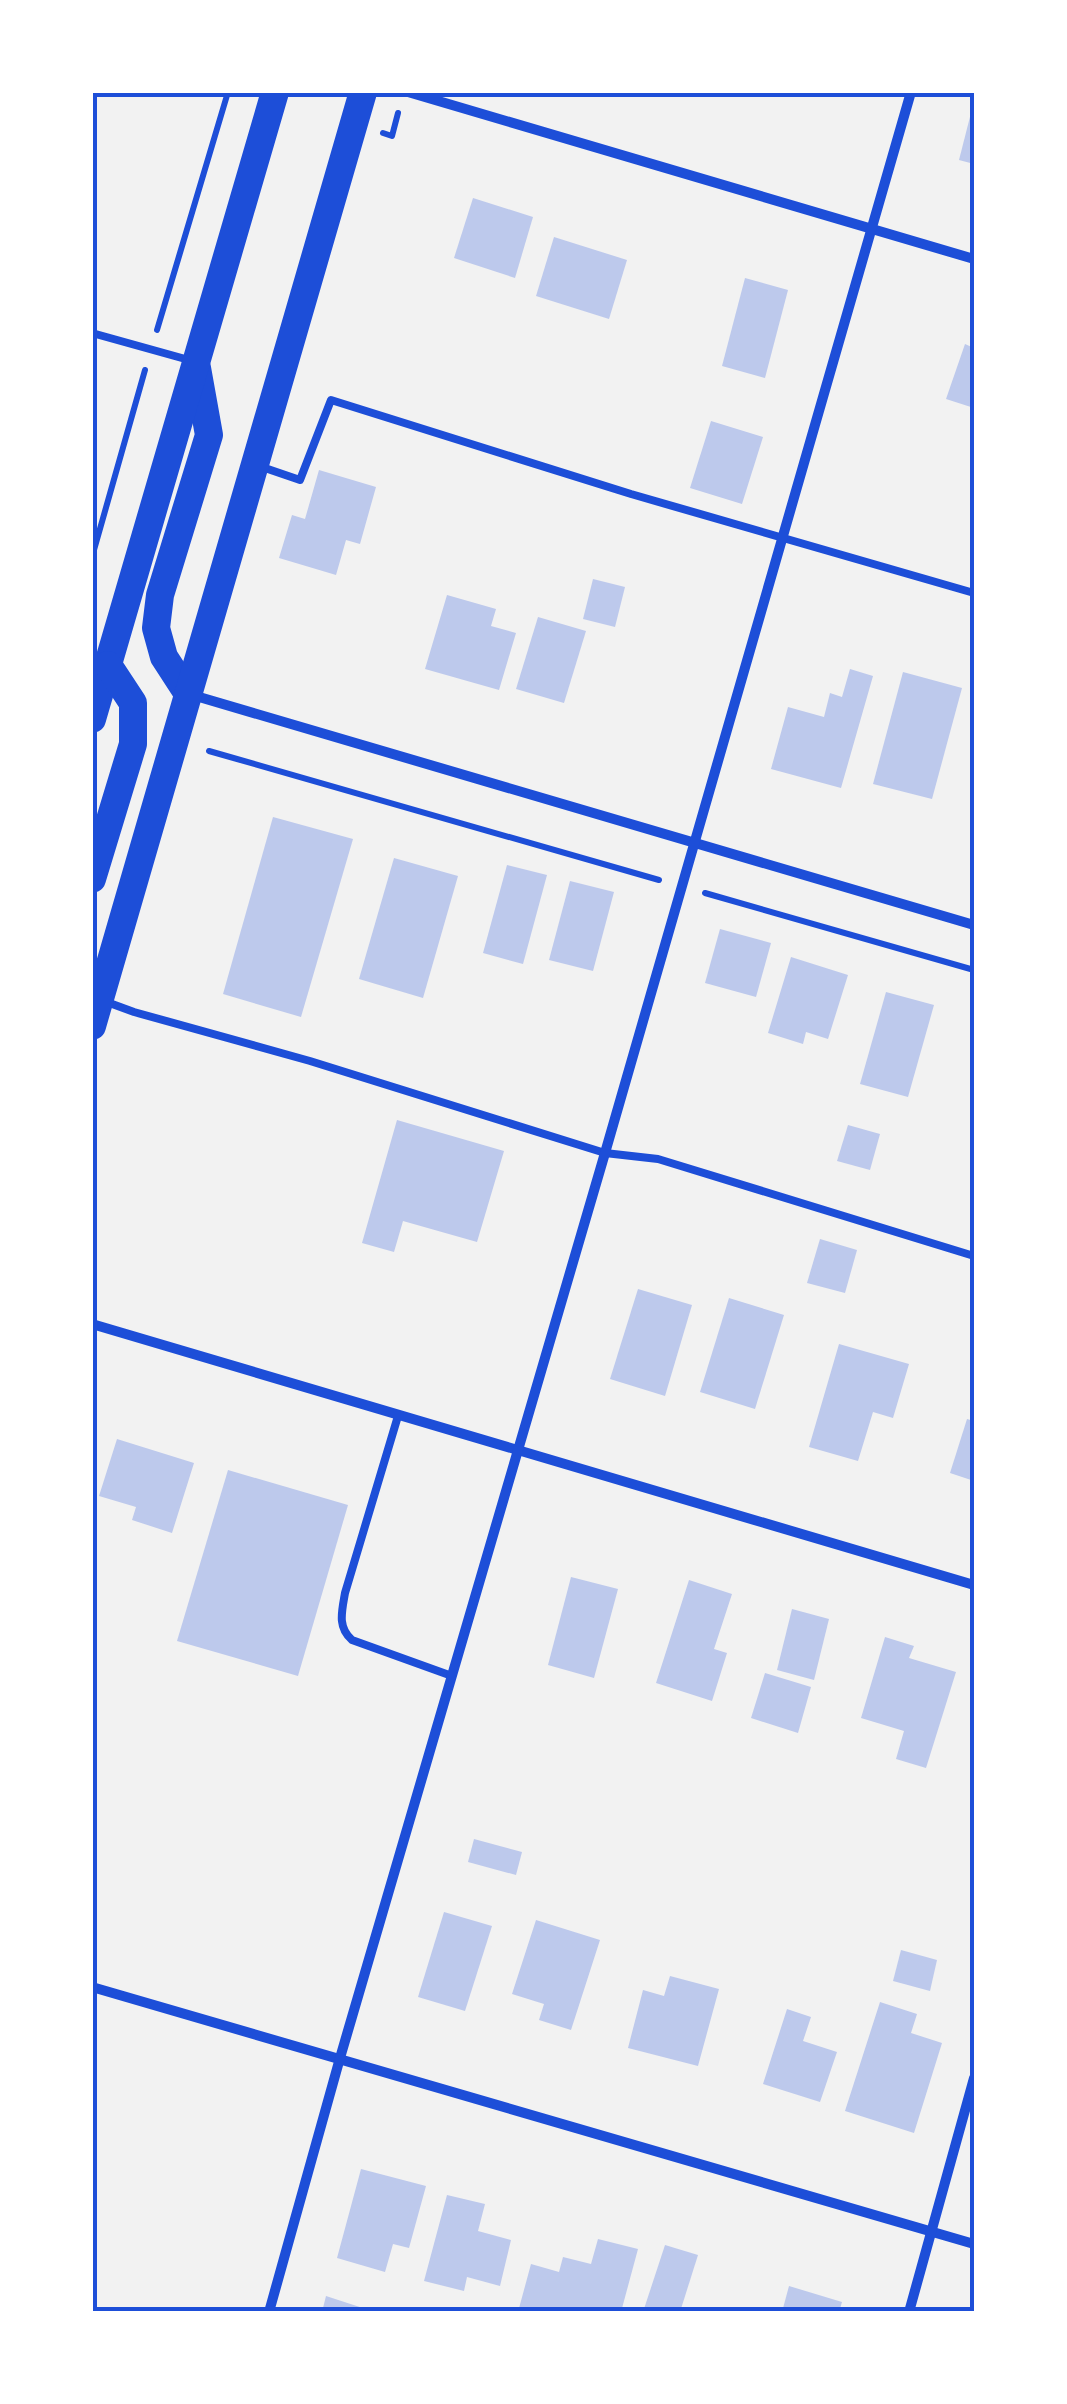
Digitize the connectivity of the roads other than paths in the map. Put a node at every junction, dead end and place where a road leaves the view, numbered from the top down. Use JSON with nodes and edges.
{"nodes":[{"id":1,"x":275,"y":92,"type":"edge"},
{"id":2,"x":363,"y":92,"type":"edge"},
{"id":3,"x":408,"y":92,"type":"edge"},
{"id":4,"x":911,"y":92,"type":"edge"},
{"id":5,"x":871,"y":230,"type":"junction"},
{"id":6,"x":974,"y":259,"type":"edge"},
{"id":7,"x":92,"y":333,"type":"edge"},
{"id":8,"x":195,"y":362,"type":"junction"},
{"id":9,"x":254,"y":465,"type":"junction"},
{"id":10,"x":784,"y":536,"type":"junction"},
{"id":11,"x":974,"y":592,"type":"edge"},
{"id":12,"x":100,"y":663,"type":"edge"},
{"id":13,"x":188,"y":694,"type":"junction"},
{"id":14,"x":92,"y":720,"type":"edge"},
{"id":15,"x":694,"y":844,"type":"junction"},
{"id":16,"x":92,"y":879,"type":"edge"},
{"id":17,"x":974,"y":925,"type":"edge"},
{"id":18,"x":95,"y":1003,"type":"edge"},
{"id":19,"x":605,"y":1152,"type":"junction"},
{"id":20,"x":974,"y":1256,"type":"edge"},
{"id":21,"x":92,"y":1324,"type":"edge"},
{"id":22,"x":398,"y":1416,"type":"junction"},
{"id":23,"x":518,"y":1452,"type":"junction"},
{"id":24,"x":974,"y":1586,"type":"edge"},
{"id":25,"x":452,"y":1676,"type":"junction"},
{"id":26,"x":92,"y":1986,"type":"edge"},
{"id":27,"x":340,"y":2058,"type":"junction"},
{"id":28,"x":974,"y":2078,"type":"edge"},
{"id":29,"x":932,"y":2231,"type":"junction"},
{"id":30,"x":974,"y":2244,"type":"edge"},
{"id":31,"x":269,"y":2312,"type":"edge"},
{"id":32,"x":909,"y":2312,"type":"edge"}],
"edges":[{"from":1,"to":8,"type":"highway"},
{"from":2,"to":9,"type":"highway"},
{"from":3,"to":5,"type":"street"},
{"from":4,"to":5,"type":"street"},
{"from":5,"to":6,"type":"street"},
{"from":5,"to":10,"type":"street"},
{"from":7,"to":8,"type":"lane"},
{"from":8,"to":12,"type":"highway"},
{"from":8,"to":13,"type":"highway"},
{"from":9,"to":10,"type":"lane"},
{"from":9,"to":13,"type":"highway"},
{"from":10,"to":11,"type":"lane"},
{"from":10,"to":15,"type":"street"},
{"from":12,"to":14,"type":"highway"},
{"from":12,"to":16,"type":"highway"},
{"from":13,"to":15,"type":"street"},
{"from":13,"to":18,"type":"highway"},
{"from":15,"to":17,"type":"street"},
{"from":15,"to":19,"type":"street"},
{"from":18,"to":19,"type":"lane"},
{"from":19,"to":20,"type":"lane"},
{"from":19,"to":23,"type":"street"},
{"from":21,"to":22,"type":"street"},
{"from":22,"to":23,"type":"street"},
{"from":22,"to":25,"type":"lane"},
{"from":23,"to":24,"type":"street"},
{"from":23,"to":25,"type":"street"},
{"from":25,"to":27,"type":"street"},
{"from":26,"to":27,"type":"street"},
{"from":27,"to":29,"type":"street"},
{"from":27,"to":31,"type":"street"},
{"from":28,"to":29,"type":"street"},
{"from":29,"to":30,"type":"street"},
{"from":29,"to":32,"type":"street"}]}
